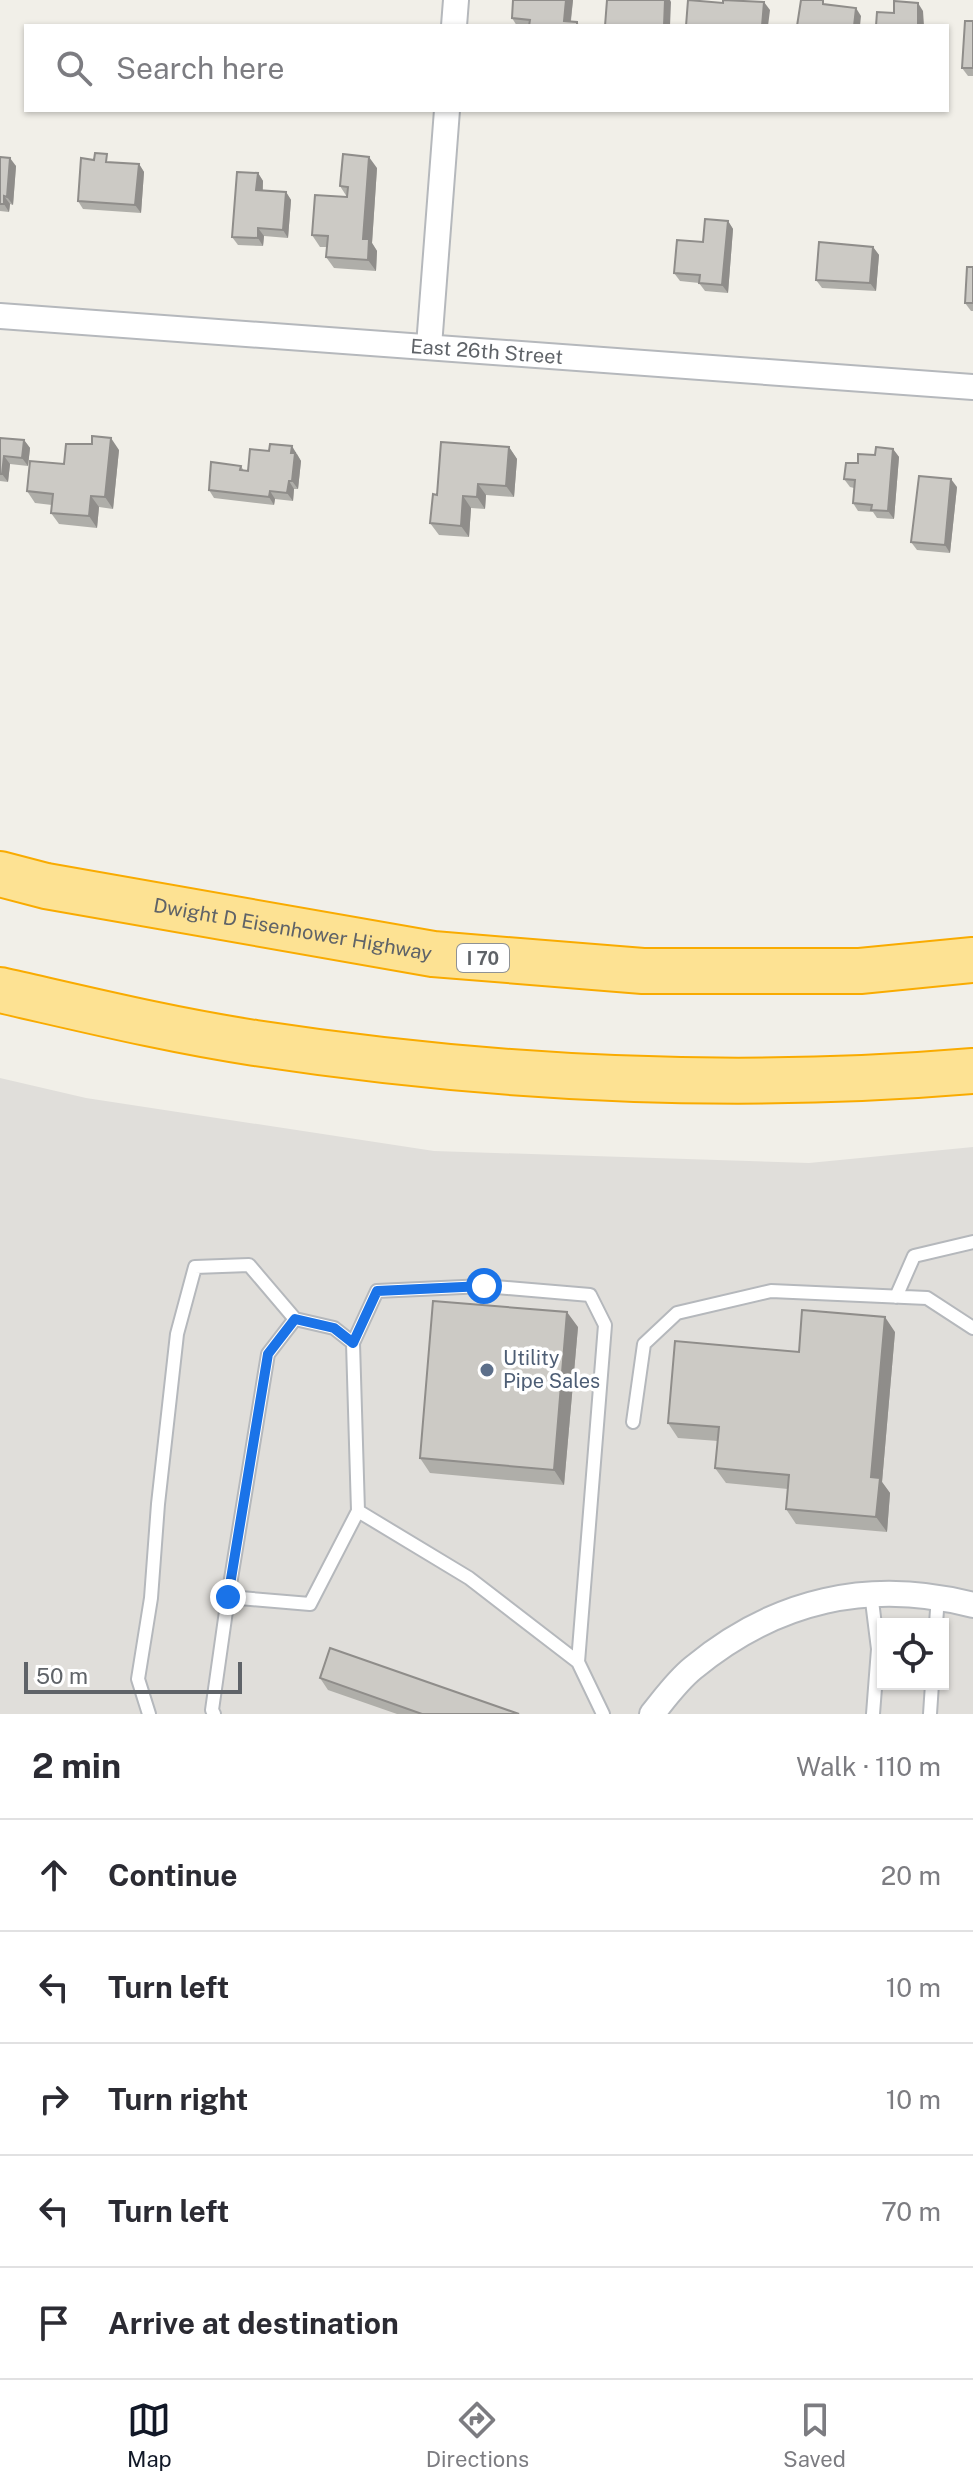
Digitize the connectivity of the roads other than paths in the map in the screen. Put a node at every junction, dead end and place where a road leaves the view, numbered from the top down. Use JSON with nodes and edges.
{"nodes":[{"id":1,"x":456,"y":0,"type":"edge"},
{"id":2,"x":454,"y":24,"type":"edge"},
{"id":3,"x":447,"y":112,"type":"edge"},
{"id":4,"x":0,"y":316,"type":"edge"},
{"id":5,"x":429,"y":346,"type":"junction"},
{"id":6,"x":973,"y":387,"type":"edge"},
{"id":7,"x":0,"y":874,"type":"edge"},
{"id":8,"x":973,"y":960,"type":"edge"},
{"id":9,"x":0,"y":990,"type":"edge"},
{"id":10,"x":973,"y":1071,"type":"edge"},
{"id":11,"x":973,"y":1242,"type":"edge"},
{"id":12,"x":896,"y":1297,"type":"junction"},
{"id":13,"x":295,"y":1319,"type":"junction"},
{"id":14,"x":973,"y":1328,"type":"edge"},
{"id":15,"x":353,"y":1343,"type":"junction"},
{"id":16,"x":633,"y":1422,"type":"dead end"},
{"id":17,"x":358,"y":1511,"type":"junction"},
{"id":18,"x":871,"y":1593,"type":"junction"},
{"id":19,"x":938,"y":1596,"type":"junction"},
{"id":20,"x":228,"y":1597,"type":"junction"},
{"id":21,"x":973,"y":1605,"type":"edge"},
{"id":22,"x":936,"y":1618,"type":"edge"},
{"id":23,"x":578,"y":1662,"type":"junction"},
{"id":24,"x":932,"y":1690,"type":"edge"},
{"id":25,"x":212,"y":1713,"type":"edge"},
{"id":26,"x":149,"y":1714,"type":"edge"},
{"id":27,"x":603,"y":1714,"type":"edge"},
{"id":28,"x":652,"y":1714,"type":"edge"},
{"id":29,"x":873,"y":1714,"type":"edge"},
{"id":30,"x":930,"y":1714,"type":"edge"}],
"edges":[{"from":1,"to":2,"type":"street"},
{"from":3,"to":5,"type":"street"},
{"from":4,"to":5,"type":"street","name":"East 26th Street"},
{"from":5,"to":6,"type":"street","name":"East 26th Street"},
{"from":7,"to":8,"type":"highway","name":"Dwight D Eisenhower Highway","number":"I 70"},
{"from":9,"to":10,"type":"highway"},
{"from":11,"to":12,"type":"lane"},
{"from":12,"to":14,"type":"lane"},
{"from":12,"to":16,"type":"lane"},
{"from":13,"to":15,"type":"lane"},
{"from":13,"to":20,"type":"lane"},
{"from":13,"to":26,"type":"lane"},
{"from":15,"to":17,"type":"lane"},
{"from":15,"to":23,"type":"lane"},
{"from":17,"to":20,"type":"lane"},
{"from":17,"to":23,"type":"lane"},
{"from":18,"to":19,"type":"street"},
{"from":18,"to":28,"type":"street"},
{"from":18,"to":29,"type":"lane"},
{"from":19,"to":21,"type":"street"},
{"from":19,"to":22,"type":"lane"},
{"from":20,"to":25,"type":"lane"},
{"from":23,"to":27,"type":"lane"},
{"from":24,"to":30,"type":"lane"}]}
